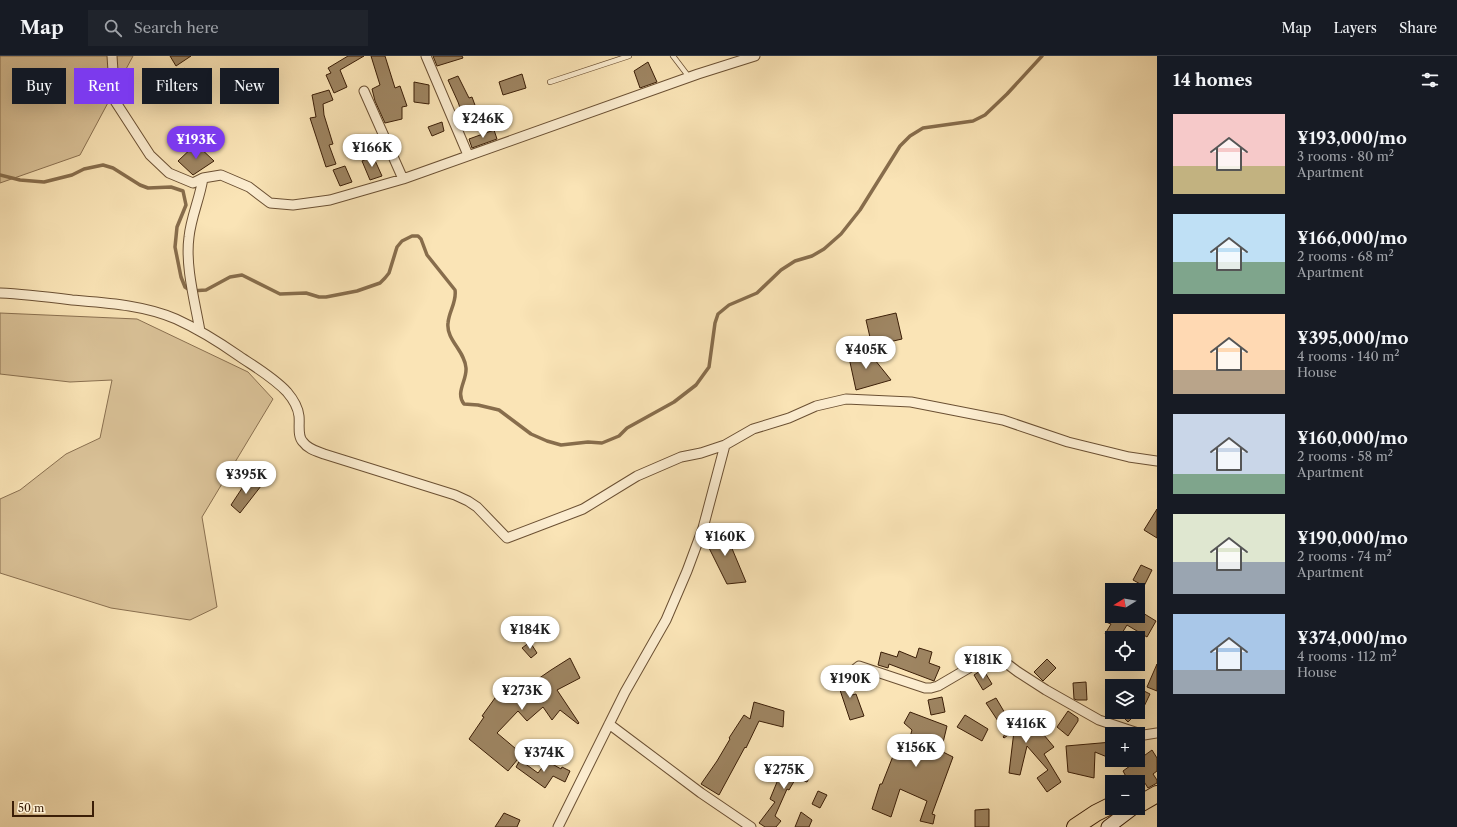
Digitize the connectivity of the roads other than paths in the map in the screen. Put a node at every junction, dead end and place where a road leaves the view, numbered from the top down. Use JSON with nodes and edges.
{"nodes":[{"id":1,"x":112,"y":56,"type":"edge"},
{"id":2,"x":426,"y":56,"type":"edge"},
{"id":3,"x":629,"y":56,"type":"edge"},
{"id":4,"x":673,"y":56,"type":"edge"},
{"id":5,"x":755,"y":56,"type":"edge"},
{"id":6,"x":689,"y":77,"type":"junction"},
{"id":7,"x":550,"y":82,"type":"dead end"},
{"id":8,"x":364,"y":91,"type":"dead end"},
{"id":9,"x":468,"y":155,"type":"junction"},
{"id":10,"x":203,"y":178,"type":"junction"},
{"id":11,"x":404,"y":179,"type":"junction"},
{"id":12,"x":0,"y":293,"type":"edge"},
{"id":13,"x":200,"y":331,"type":"junction"},
{"id":14,"x":725,"y":446,"type":"junction"},
{"id":15,"x":1157,"y":461,"type":"edge"},
{"id":16,"x":854,"y":670,"type":"dead end"},
{"id":17,"x":609,"y":724,"type":"junction"},
{"id":18,"x":1157,"y":733,"type":"edge"},
{"id":19,"x":1157,"y":794,"type":"edge"},
{"id":20,"x":1145,"y":801,"type":"edge"},
{"id":21,"x":1105,"y":808,"type":"edge"},
{"id":22,"x":1124,"y":815,"type":"edge"},
{"id":23,"x":558,"y":827,"type":"edge"},
{"id":24,"x":751,"y":827,"type":"edge"},
{"id":25,"x":1075,"y":827,"type":"edge"},
{"id":26,"x":1108,"y":827,"type":"edge"}],
"edges":[{"from":1,"to":10,"type":"street"},
{"from":2,"to":9,"type":"street"},
{"from":3,"to":7,"type":"lane"},
{"from":4,"to":6,"type":"lane"},
{"from":5,"to":6,"type":"street"},
{"from":6,"to":9,"type":"street"},
{"from":8,"to":11,"type":"street"},
{"from":9,"to":11,"type":"street"},
{"from":10,"to":11,"type":"street"},
{"from":10,"to":13,"type":"street"},
{"from":12,"to":13,"type":"street"},
{"from":13,"to":14,"type":"street"},
{"from":14,"to":15,"type":"street"},
{"from":14,"to":17,"type":"street"},
{"from":16,"to":18,"type":"street"},
{"from":17,"to":23,"type":"street"},
{"from":17,"to":24,"type":"street"},
{"from":19,"to":20,"type":"highway"},
{"from":21,"to":25,"type":"highway"},
{"from":22,"to":26,"type":"main road"}]}
